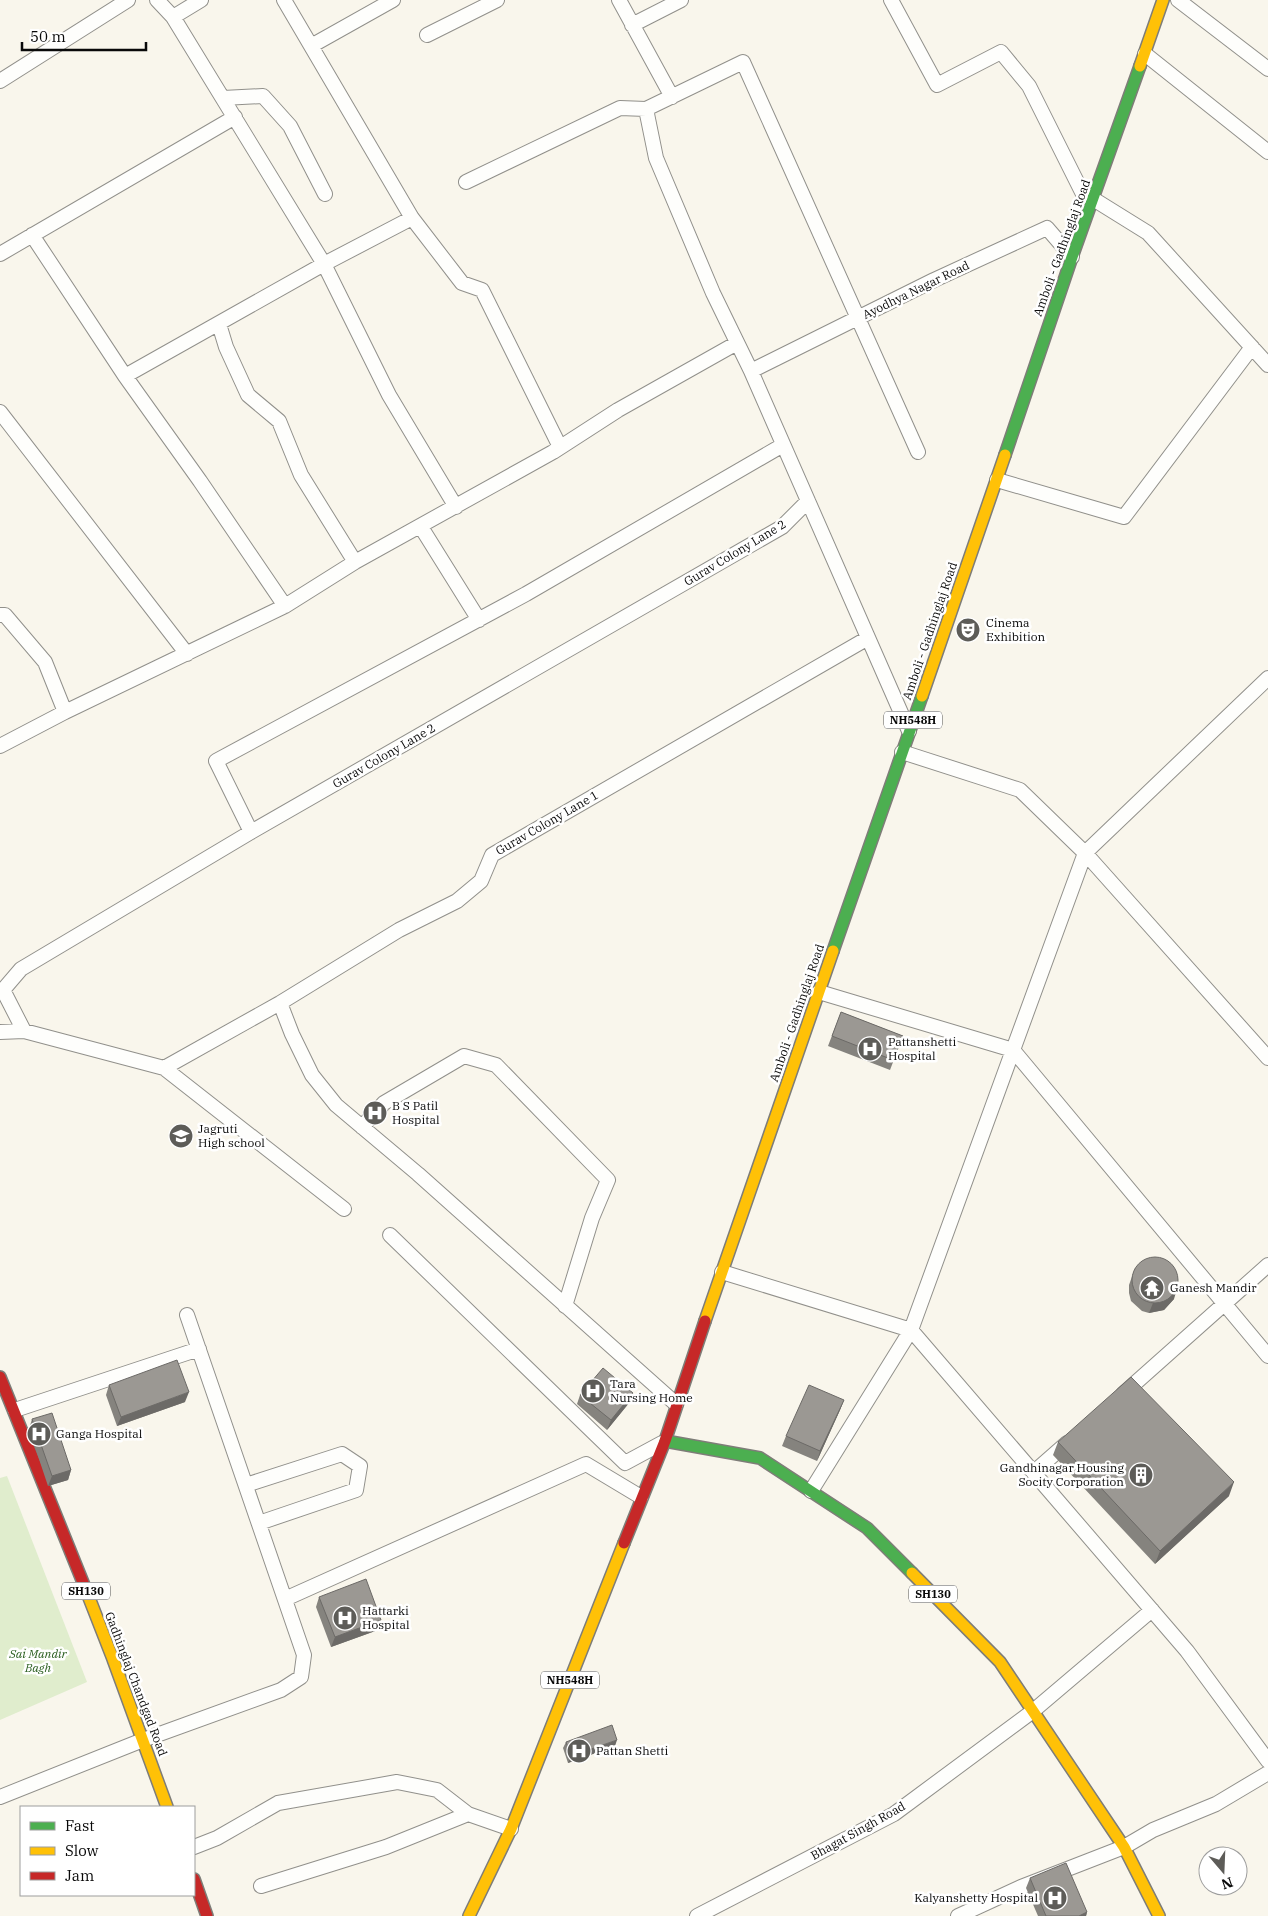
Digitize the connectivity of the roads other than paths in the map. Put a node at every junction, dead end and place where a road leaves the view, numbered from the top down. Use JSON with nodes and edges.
{"nodes":[{"id":1,"x":128,"y":0,"type":"edge"},
{"id":2,"x":157,"y":0,"type":"edge"},
{"id":3,"x":201,"y":0,"type":"edge"},
{"id":4,"x":284,"y":0,"type":"edge"},
{"id":5,"x":393,"y":0,"type":"edge"},
{"id":6,"x":497,"y":0,"type":"edge"},
{"id":7,"x":620,"y":0,"type":"edge"},
{"id":8,"x":681,"y":0,"type":"edge"},
{"id":9,"x":891,"y":0,"type":"edge"},
{"id":10,"x":1164,"y":0,"type":"edge"},
{"id":11,"x":1178,"y":0,"type":"edge"},
{"id":12,"x":173,"y":17,"type":"junction"},
{"id":13,"x":632,"y":25,"type":"junction"},
{"id":14,"x":427,"y":34,"type":"dead end"},
{"id":15,"x":311,"y":46,"type":"junction"},
{"id":16,"x":1145,"y":54,"type":"junction"},
{"id":17,"x":1268,"y":68,"type":"edge"},
{"id":18,"x":0,"y":81,"type":"edge"},
{"id":19,"x":672,"y":97,"type":"junction"},
{"id":20,"x":223,"y":98,"type":"junction"},
{"id":21,"x":646,"y":109,"type":"junction"},
{"id":22,"x":236,"y":117,"type":"junction"},
{"id":23,"x":1268,"y":152,"type":"edge"},
{"id":24,"x":466,"y":182,"type":"dead end"},
{"id":25,"x":325,"y":194,"type":"dead end"},
{"id":26,"x":1094,"y":200,"type":"junction"},
{"id":27,"x":412,"y":218,"type":"junction"},
{"id":28,"x":32,"y":235,"type":"junction"},
{"id":29,"x":0,"y":254,"type":"edge"},
{"id":30,"x":1072,"y":258,"type":"junction"},
{"id":31,"x":324,"y":264,"type":"junction"},
{"id":32,"x":859,"y":318,"type":"junction"},
{"id":33,"x":219,"y":324,"type":"junction"},
{"id":34,"x":737,"y":343,"type":"junction"},
{"id":35,"x":1252,"y":347,"type":"junction"},
{"id":36,"x":1268,"y":365,"type":"edge"},
{"id":37,"x":751,"y":372,"type":"junction"},
{"id":38,"x":125,"y":376,"type":"junction"},
{"id":39,"x":0,"y":412,"type":"edge"},
{"id":40,"x":783,"y":445,"type":"junction"},
{"id":41,"x":560,"y":447,"type":"junction"},
{"id":42,"x":918,"y":452,"type":"dead end"},
{"id":43,"x":997,"y":480,"type":"junction"},
{"id":44,"x":808,"y":501,"type":"junction"},
{"id":45,"x":456,"y":507,"type":"junction"},
{"id":46,"x":421,"y":526,"type":"junction"},
{"id":47,"x":355,"y":562,"type":"junction"},
{"id":48,"x":285,"y":606,"type":"junction"},
{"id":49,"x":0,"y":615,"type":"edge"},
{"id":50,"x":479,"y":620,"type":"junction"},
{"id":51,"x":868,"y":638,"type":"junction"},
{"id":52,"x":187,"y":654,"type":"junction"},
{"id":53,"x":1268,"y":678,"type":"edge"},
{"id":54,"x":65,"y":712,"type":"junction"},
{"id":55,"x":909,"y":732,"type":"junction"},
{"id":56,"x":0,"y":746,"type":"edge"},
{"id":57,"x":902,"y":752,"type":"junction"},
{"id":58,"x":251,"y":832,"type":"junction"},
{"id":59,"x":1085,"y":854,"type":"junction"},
{"id":60,"x":1,"y":988,"type":"edge"},
{"id":61,"x":819,"y":992,"type":"junction"},
{"id":62,"x":280,"y":1003,"type":"junction"},
{"id":63,"x":24,"y":1031,"type":"junction"},
{"id":64,"x":0,"y":1032,"type":"edge"},
{"id":65,"x":1014,"y":1050,"type":"junction"},
{"id":66,"x":1268,"y":1058,"type":"edge"},
{"id":67,"x":164,"y":1068,"type":"junction"},
{"id":68,"x":362,"y":1127,"type":"junction"},
{"id":69,"x":344,"y":1209,"type":"dead end"},
{"id":70,"x":390,"y":1235,"type":"dead end"},
{"id":71,"x":1268,"y":1265,"type":"edge"},
{"id":72,"x":722,"y":1272,"type":"junction"},
{"id":73,"x":1224,"y":1304,"type":"junction"},
{"id":74,"x":565,"y":1306,"type":"junction"},
{"id":75,"x":187,"y":1315,"type":"dead end"},
{"id":76,"x":911,"y":1330,"type":"junction"},
{"id":77,"x":199,"y":1349,"type":"junction"},
{"id":78,"x":1268,"y":1356,"type":"edge"},
{"id":79,"x":0,"y":1377,"type":"edge"},
{"id":80,"x":1112,"y":1403,"type":"edge"},
{"id":81,"x":676,"y":1404,"type":"junction"},
{"id":82,"x":15,"y":1410,"type":"junction"},
{"id":83,"x":1075,"y":1436,"type":"edge"},
{"id":84,"x":664,"y":1441,"type":"junction"},
{"id":85,"x":1034,"y":1472,"type":"junction"},
{"id":86,"x":246,"y":1485,"type":"junction"},
{"id":87,"x":811,"y":1491,"type":"junction"},
{"id":88,"x":641,"y":1497,"type":"junction"},
{"id":89,"x":259,"y":1523,"type":"junction"},
{"id":90,"x":285,"y":1599,"type":"junction"},
{"id":91,"x":1152,"y":1610,"type":"junction"},
{"id":92,"x":1033,"y":1712,"type":"junction"},
{"id":93,"x":143,"y":1740,"type":"junction"},
{"id":94,"x":1268,"y":1761,"type":"edge"},
{"id":95,"x":1268,"y":1773,"type":"edge"},
{"id":96,"x":0,"y":1797,"type":"edge"},
{"id":97,"x":167,"y":1806,"type":"edge"},
{"id":98,"x":468,"y":1814,"type":"junction"},
{"id":99,"x":511,"y":1829,"type":"junction"},
{"id":100,"x":195,"y":1847,"type":"edge"},
{"id":101,"x":1124,"y":1847,"type":"junction"},
{"id":102,"x":195,"y":1882,"type":"edge"},
{"id":103,"x":261,"y":1886,"type":"dead end"},
{"id":104,"x":991,"y":1901,"type":"junction"},
{"id":105,"x":207,"y":1916,"type":"edge"},
{"id":106,"x":469,"y":1916,"type":"edge"},
{"id":107,"x":697,"y":1916,"type":"edge"},
{"id":108,"x":958,"y":1916,"type":"edge"},
{"id":109,"x":985,"y":1916,"type":"edge"},
{"id":110,"x":1159,"y":1916,"type":"edge"}],
"edges":[{"from":1,"to":18,"type":"street"},
{"from":2,"to":12,"type":"street"},
{"from":3,"to":12,"type":"street"},
{"from":4,"to":15,"type":"street"},
{"from":5,"to":15,"type":"street"},
{"from":6,"to":14,"type":"street"},
{"from":7,"to":13,"type":"street"},
{"from":8,"to":13,"type":"street"},
{"from":9,"to":26,"type":"street"},
{"from":10,"to":16,"type":"main road","name":"Amboli - Gadhinglaj Road","number":"NH548H"},
{"from":11,"to":17,"type":"street"},
{"from":12,"to":20,"type":"street"},
{"from":13,"to":19,"type":"street"},
{"from":15,"to":27,"type":"street"},
{"from":16,"to":23,"type":"street"},
{"from":16,"to":26,"type":"main road","name":"Amboli - Gadhinglaj Road","number":"NH548H"},
{"from":19,"to":21,"type":"street"},
{"from":19,"to":32,"type":"street"},
{"from":20,"to":22,"type":"street"},
{"from":20,"to":25,"type":"street"},
{"from":21,"to":24,"type":"street"},
{"from":21,"to":34,"type":"street"},
{"from":22,"to":28,"type":"street"},
{"from":22,"to":31,"type":"street"},
{"from":26,"to":30,"type":"main road","name":"Amboli - Gadhinglaj Road","number":"NH548H"},
{"from":26,"to":35,"type":"street"},
{"from":27,"to":31,"type":"street"},
{"from":27,"to":41,"type":"street"},
{"from":28,"to":29,"type":"street"},
{"from":28,"to":38,"type":"street"},
{"from":30,"to":32,"type":"street","name":"Ayodhya Nagar Road"},
{"from":30,"to":43,"type":"main road","name":"Amboli - Gadhinglaj Road","number":"NH548H"},
{"from":31,"to":33,"type":"street"},
{"from":31,"to":45,"type":"street"},
{"from":32,"to":37,"type":"street","name":"Ayodhya Nagar Road"},
{"from":32,"to":42,"type":"street"},
{"from":33,"to":38,"type":"street"},
{"from":33,"to":47,"type":"street"},
{"from":34,"to":37,"type":"street"},
{"from":34,"to":41,"type":"street"},
{"from":35,"to":36,"type":"street"},
{"from":35,"to":43,"type":"street"},
{"from":37,"to":40,"type":"street"},
{"from":38,"to":48,"type":"street"},
{"from":39,"to":52,"type":"street"},
{"from":40,"to":44,"type":"street"},
{"from":40,"to":50,"type":"street"},
{"from":41,"to":45,"type":"street"},
{"from":43,"to":55,"type":"main road","name":"Amboli - Gadhinglaj Road","number":"NH548H"},
{"from":44,"to":51,"type":"street"},
{"from":44,"to":58,"type":"street","name":"Gurav Colony Lane 2"},
{"from":45,"to":46,"type":"street"},
{"from":46,"to":47,"type":"street"},
{"from":46,"to":50,"type":"street"},
{"from":47,"to":48,"type":"street"},
{"from":48,"to":52,"type":"street"},
{"from":49,"to":54,"type":"street"},
{"from":50,"to":58,"type":"street"},
{"from":51,"to":55,"type":"street"},
{"from":51,"to":62,"type":"street","name":"Gurav Colony Lane 1"},
{"from":52,"to":54,"type":"street"},
{"from":53,"to":59,"type":"street"},
{"from":54,"to":56,"type":"street"},
{"from":55,"to":57,"type":"main road","name":"Amboli - Gadhinglaj Road","number":"NH548H"},
{"from":57,"to":59,"type":"street"},
{"from":57,"to":61,"type":"main road","name":"Amboli - Gadhinglaj Road","number":"NH548H"},
{"from":58,"to":60,"type":"street","name":"Gurav Colony Lane 2"},
{"from":59,"to":65,"type":"street"},
{"from":59,"to":66,"type":"street"},
{"from":60,"to":63,"type":"street","name":"Gurav Colony Lane 2"},
{"from":61,"to":65,"type":"street"},
{"from":61,"to":72,"type":"main road","name":"Amboli - Gadhinglaj Road","number":"NH548H"},
{"from":62,"to":67,"type":"street","name":"Gurav Colony Lane 1"},
{"from":62,"to":68,"type":"street"},
{"from":63,"to":64,"type":"street"},
{"from":63,"to":67,"type":"street"},
{"from":65,"to":73,"type":"street"},
{"from":65,"to":76,"type":"street"},
{"from":67,"to":69,"type":"street"},
{"from":68,"to":74,"type":"street"},
{"from":68,"to":74,"type":"street"},
{"from":70,"to":84,"type":"street"},
{"from":71,"to":73,"type":"street"},
{"from":72,"to":76,"type":"street"},
{"from":72,"to":81,"type":"main road","name":"Amboli - Gadhinglaj Road","number":"NH548H"},
{"from":73,"to":78,"type":"street"},
{"from":73,"to":80,"type":"street"},
{"from":74,"to":81,"type":"street"},
{"from":75,"to":77,"type":"street"},
{"from":76,"to":85,"type":"street"},
{"from":76,"to":87,"type":"street"},
{"from":77,"to":82,"type":"street"},
{"from":77,"to":86,"type":"street"},
{"from":79,"to":82,"type":"main road","name":"Gadhinglaj Chandgad Road","number":"SH130"},
{"from":81,"to":84,"type":"main road","name":"Amboli - Gadhinglaj Road","number":"NH548H"},
{"from":82,"to":93,"type":"main road","name":"Gadhinglaj Chandgad Road","number":"SH130"},
{"from":83,"to":85,"type":"street"},
{"from":84,"to":87,"type":"main road","number":"SH130"},
{"from":84,"to":88,"type":"main road","number":"NH548H"},
{"from":85,"to":91,"type":"street"},
{"from":86,"to":89,"type":"street"},
{"from":86,"to":89,"type":"street"},
{"from":87,"to":92,"type":"main road","number":"SH130"},
{"from":88,"to":90,"type":"street"},
{"from":88,"to":99,"type":"main road","number":"NH548H"},
{"from":89,"to":90,"type":"street"},
{"from":90,"to":93,"type":"street"},
{"from":91,"to":92,"type":"street","name":"Bhagat Singh Road"},
{"from":91,"to":94,"type":"street"},
{"from":92,"to":101,"type":"main road","number":"SH130"},
{"from":92,"to":107,"type":"street","name":"Bhagat Singh Road"},
{"from":93,"to":96,"type":"street"},
{"from":93,"to":97,"type":"main road","name":"Gadhinglaj Chandgad Road","number":"SH130"},
{"from":95,"to":101,"type":"street"},
{"from":98,"to":99,"type":"street"},
{"from":98,"to":100,"type":"street"},
{"from":98,"to":103,"type":"street"},
{"from":99,"to":106,"type":"main road","number":"NH548H"},
{"from":101,"to":104,"type":"street"},
{"from":101,"to":110,"type":"main road","number":"SH130"},
{"from":102,"to":105,"type":"main road"},
{"from":104,"to":108,"type":"street"},
{"from":104,"to":109,"type":"street"}]}
